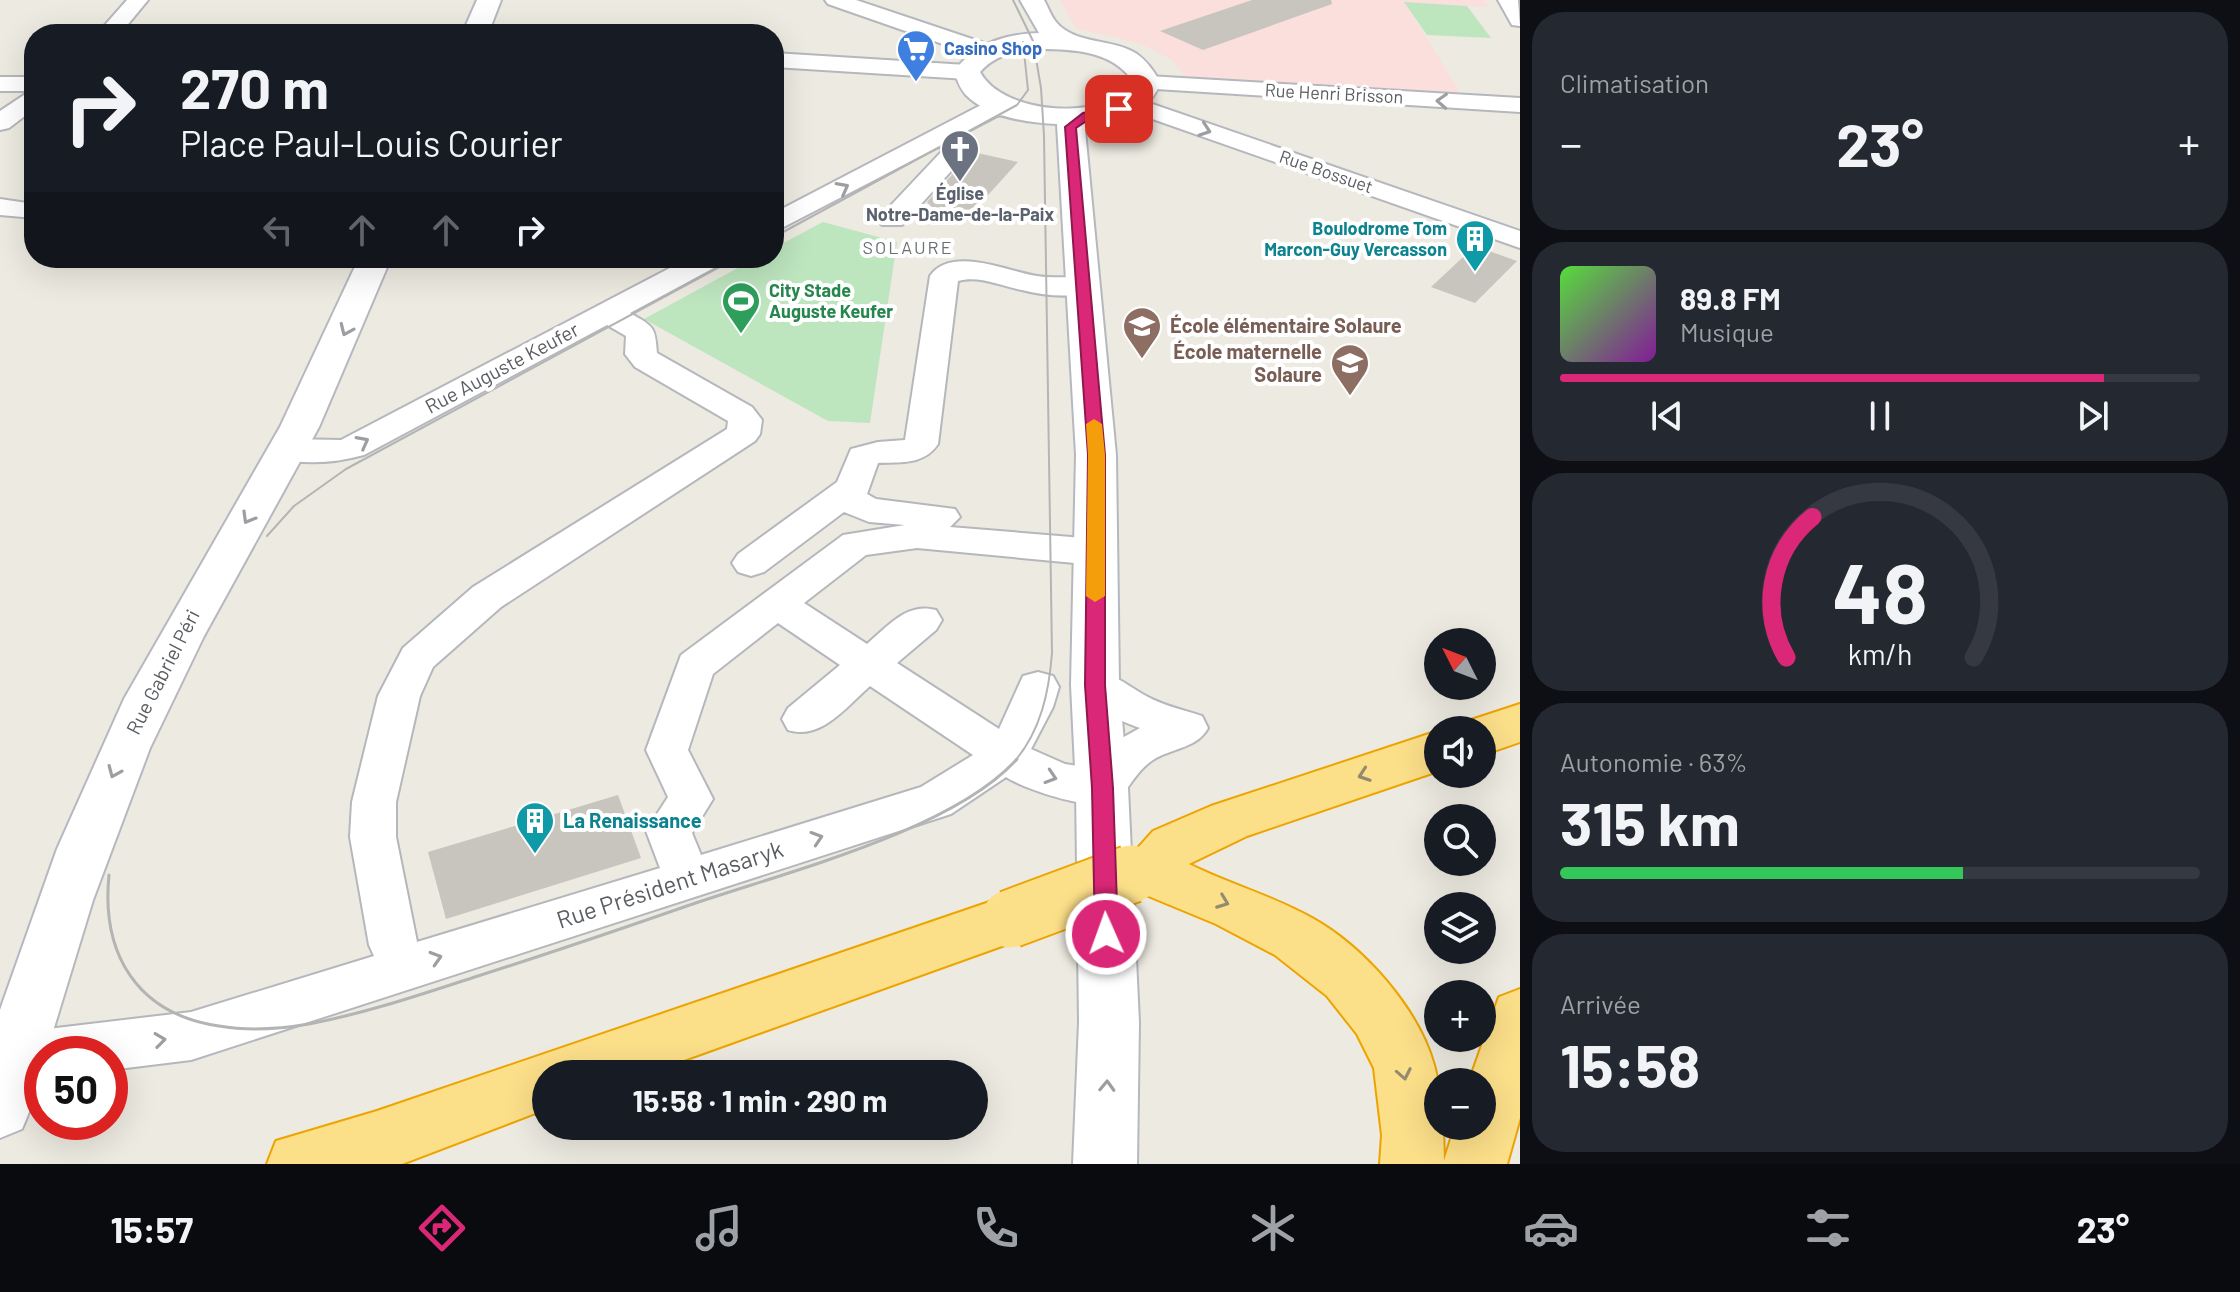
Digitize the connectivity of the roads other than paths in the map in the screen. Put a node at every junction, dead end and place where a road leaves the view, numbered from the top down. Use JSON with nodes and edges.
{"nodes":[{"id":1,"x":138,"y":0,"type":"edge"},
{"id":2,"x":489,"y":0,"type":"edge"},
{"id":3,"x":835,"y":0,"type":"edge"},
{"id":4,"x":1032,"y":0,"type":"edge"},
{"id":5,"x":1508,"y":0,"type":"edge"},
{"id":6,"x":1520,"y":20,"type":"edge"},
{"id":7,"x":117,"y":24,"type":"edge"},
{"id":8,"x":479,"y":24,"type":"edge"},
{"id":9,"x":1066,"y":42,"type":"junction"},
{"id":10,"x":988,"y":52,"type":"junction"},
{"id":11,"x":784,"y":61,"type":"edge"},
{"id":12,"x":967,"y":72,"type":"junction"},
{"id":13,"x":0,"y":84,"type":"edge"},
{"id":14,"x":24,"y":84,"type":"edge"},
{"id":15,"x":1140,"y":93,"type":"junction"},
{"id":16,"x":24,"y":105,"type":"edge"},
{"id":17,"x":1520,"y":105,"type":"edge"},
{"id":18,"x":1007,"y":108,"type":"junction"},
{"id":19,"x":1087,"y":115,"type":"junction"},
{"id":20,"x":0,"y":123,"type":"edge"},
{"id":21,"x":937,"y":138,"type":"junction"},
{"id":22,"x":0,"y":207,"type":"edge"},
{"id":23,"x":24,"y":210,"type":"edge"},
{"id":24,"x":784,"y":219,"type":"edge"},
{"id":25,"x":892,"y":219,"type":"dead end"},
{"id":26,"x":1520,"y":240,"type":"edge"},
{"id":27,"x":371,"y":268,"type":"edge"},
{"id":28,"x":692,"y":268,"type":"edge"},
{"id":29,"x":1083,"y":286,"type":"junction"},
{"id":30,"x":608,"y":313,"type":"junction"},
{"id":31,"x":287,"y":450,"type":"junction"},
{"id":32,"x":844,"y":497,"type":"junction"},
{"id":33,"x":1096,"y":542,"type":"junction"},
{"id":34,"x":751,"y":563,"type":"dead end"},
{"id":35,"x":777,"y":604,"type":"junction"},
{"id":36,"x":922,"y":620,"type":"dead end"},
{"id":37,"x":869,"y":664,"type":"junction"},
{"id":38,"x":1095,"y":685,"type":"junction"},
{"id":39,"x":1038,"y":687,"type":"dead end"},
{"id":40,"x":803,"y":719,"type":"dead end"},
{"id":41,"x":1520,"y":723,"type":"edge"},
{"id":42,"x":1496,"y":731,"type":"edge"},
{"id":43,"x":1005,"y":753,"type":"junction"},
{"id":44,"x":1424,"y":756,"type":"edge"},
{"id":45,"x":1102,"y":788,"type":"junction"},
{"id":46,"x":1141,"y":872,"type":"junction"},
{"id":47,"x":688,"y":880,"type":"junction"},
{"id":48,"x":393,"y":945,"type":"dead end"},
{"id":49,"x":1520,"y":1016,"type":"edge"},
{"id":50,"x":14,"y":1058,"type":"junction"},
{"id":51,"x":604,"y":1060,"type":"edge"},
{"id":52,"x":532,"y":1085,"type":"edge"},
{"id":53,"x":0,"y":1108,"type":"edge"},
{"id":54,"x":359,"y":1153,"type":"edge"},
{"id":55,"x":299,"y":1164,"type":"edge"},
{"id":56,"x":1105,"y":1164,"type":"edge"},
{"id":57,"x":1412,"y":1164,"type":"edge"},
{"id":58,"x":1475,"y":1164,"type":"edge"}],
"edges":[{"from":1,"to":7,"type":"street"},
{"from":2,"to":8,"type":"main road"},
{"from":3,"to":10,"type":"street"},
{"from":4,"to":9,"type":"main road"},
{"from":5,"to":6,"type":"street"},
{"from":9,"to":10,"type":"main road"},
{"from":9,"to":15,"type":"main road"},
{"from":10,"to":12,"type":"main road"},
{"from":11,"to":12,"type":"street"},
{"from":12,"to":18,"type":"main road"},
{"from":13,"to":14,"type":"street"},
{"from":17,"to":15,"type":"street","name":"Rue Henri Brisson","one_way":true},
{"from":15,"to":19,"type":"main road"},
{"from":15,"to":26,"type":"street","name":"Rue Bossuet","one_way":true},
{"from":16,"to":20,"type":"street"},
{"from":18,"to":19,"type":"main road"},
{"from":18,"to":21,"type":"street"},
{"from":19,"to":29,"type":"main road"},
{"from":24,"to":21,"type":"street","one_way":true},
{"from":21,"to":25,"type":"street"},
{"from":22,"to":23,"type":"street"},
{"from":27,"to":31,"type":"main road","name":"Rue Gabriel Péri","one_way":true},
{"from":28,"to":30,"type":"street","name":"Rue Auguste Keufer"},
{"from":29,"to":32,"type":"street"},
{"from":29,"to":33,"type":"main road"},
{"from":31,"to":30,"type":"street","name":"Rue Auguste Keufer","one_way":true},
{"from":30,"to":48,"type":"street"},
{"from":31,"to":50,"type":"main road","name":"Rue Gabriel Péri","one_way":true},
{"from":32,"to":33,"type":"street"},
{"from":32,"to":34,"type":"street"},
{"from":33,"to":35,"type":"street"},
{"from":33,"to":38,"type":"main road"},
{"from":35,"to":37,"type":"street"},
{"from":35,"to":47,"type":"street"},
{"from":36,"to":37,"type":"street"},
{"from":37,"to":40,"type":"street"},
{"from":37,"to":43,"type":"street"},
{"from":38,"to":45,"type":"main road"},
{"from":38,"to":45,"type":"street"},
{"from":39,"to":43,"type":"street","name":"Rue Président Masaryk"},
{"from":41,"to":42,"type":"highway"},
{"from":43,"to":45,"type":"street","one_way":true},
{"from":47,"to":43,"type":"street","name":"Rue Président Masaryk","one_way":true},
{"from":44,"to":46,"type":"highway","one_way":true},
{"from":56,"to":45,"type":"main road","one_way":true},
{"from":46,"to":51,"type":"highway","bridge":true},
{"from":46,"to":57,"type":"highway","one_way":true},
{"from":50,"to":47,"type":"street","name":"Rue Président Masaryk","one_way":true},
{"from":49,"to":58,"type":"highway"},
{"from":50,"to":53,"type":"main road","name":"Rue Gabriel Péri"},
{"from":52,"to":54,"type":"highway"},
{"from":54,"to":55,"type":"highway"}]}
